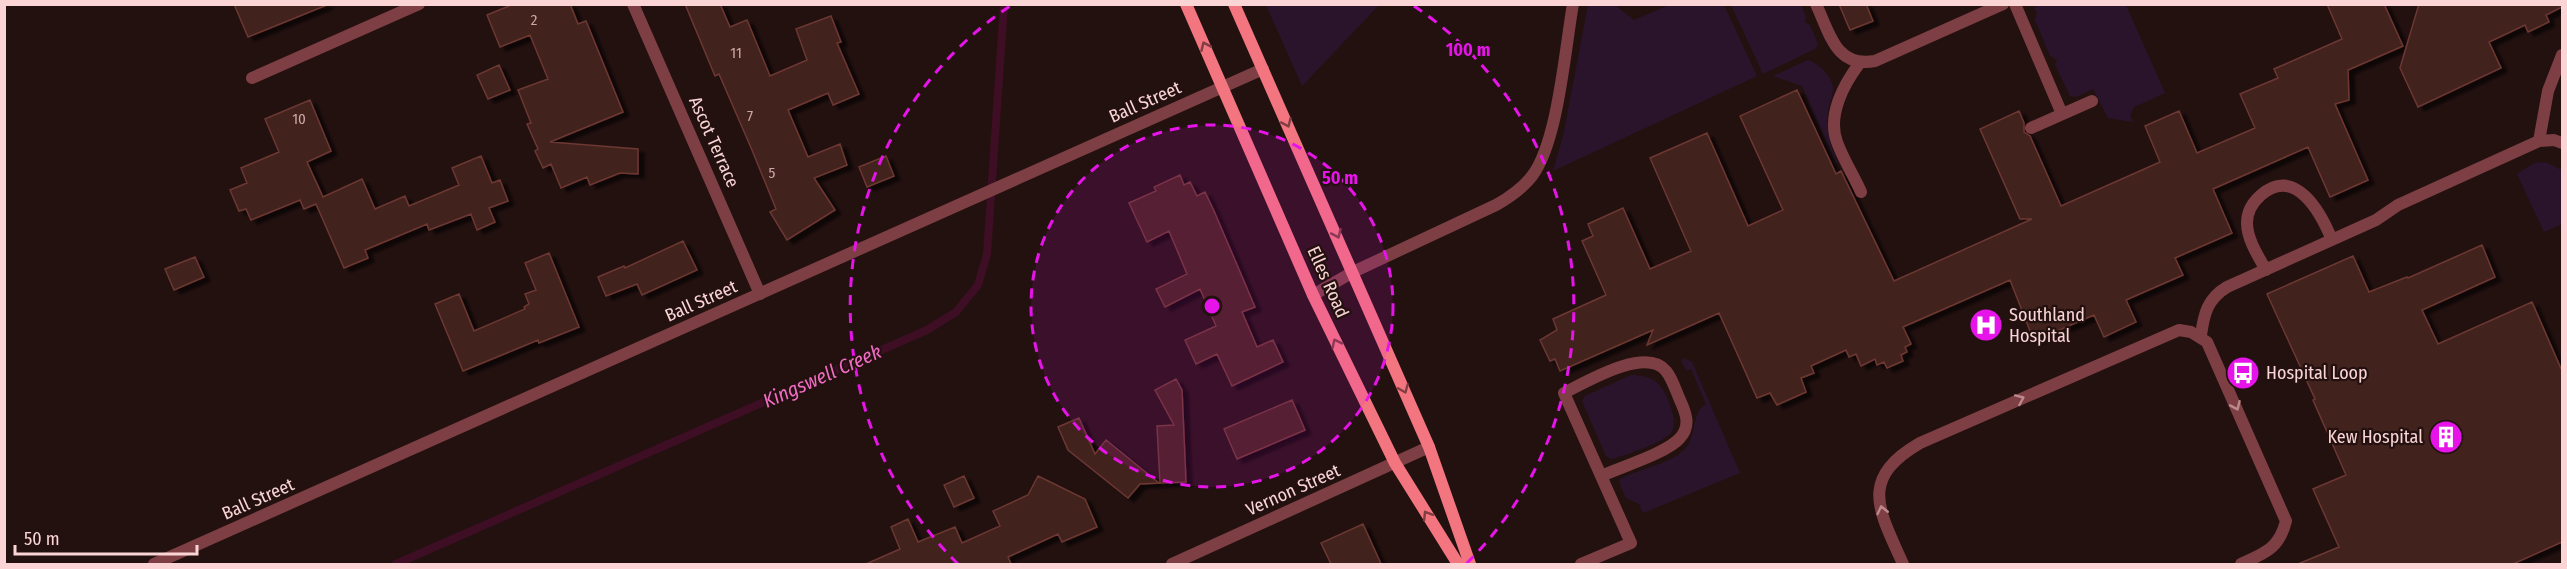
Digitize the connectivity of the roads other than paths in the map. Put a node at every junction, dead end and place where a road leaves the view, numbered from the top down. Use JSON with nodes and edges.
{"nodes":[{"id":1,"x":419,"y":4,"type":"edge"},
{"id":2,"x":633,"y":4,"type":"edge"},
{"id":3,"x":1186,"y":4,"type":"edge"},
{"id":4,"x":1234,"y":4,"type":"edge"},
{"id":5,"x":1573,"y":4,"type":"edge"},
{"id":6,"x":1816,"y":4,"type":"edge"},
{"id":7,"x":2002,"y":4,"type":"edge"},
{"id":8,"x":2015,"y":4,"type":"edge"},
{"id":9,"x":2562,"y":55,"type":"edge"},
{"id":10,"x":1859,"y":64,"type":"junction"},
{"id":11,"x":1263,"y":69,"type":"junction"},
{"id":12,"x":252,"y":78,"type":"dead end"},
{"id":13,"x":1224,"y":87,"type":"junction"},
{"id":14,"x":2092,"y":101,"type":"dead end"},
{"id":15,"x":2062,"y":114,"type":"junction"},
{"id":16,"x":2031,"y":128,"type":"dead end"},
{"id":17,"x":2539,"y":141,"type":"junction"},
{"id":18,"x":2562,"y":143,"type":"edge"},
{"id":19,"x":1861,"y":192,"type":"dead end"},
{"id":20,"x":2332,"y":240,"type":"junction"},
{"id":21,"x":2266,"y":270,"type":"junction"},
{"id":22,"x":1353,"y":272,"type":"junction"},
{"id":23,"x":760,"y":294,"type":"junction"},
{"id":24,"x":1313,"y":295,"type":"junction"},
{"id":25,"x":2201,"y":335,"type":"junction"},
{"id":26,"x":1429,"y":447,"type":"junction"},
{"id":27,"x":1395,"y":463,"type":"junction"},
{"id":28,"x":1601,"y":476,"type":"junction"},
{"id":29,"x":1589,"y":563,"type":"edge"},
{"id":30,"x":154,"y":564,"type":"edge"},
{"id":31,"x":1172,"y":564,"type":"edge"},
{"id":32,"x":1458,"y":564,"type":"edge"},
{"id":33,"x":1470,"y":564,"type":"edge"},
{"id":34,"x":1904,"y":564,"type":"edge"},
{"id":35,"x":2241,"y":564,"type":"edge"}],
"edges":[{"from":1,"to":12,"type":"street"},
{"from":2,"to":23,"type":"street","name":"Ascot Terrace"},
{"from":13,"to":3,"type":"main road","name":"Elles Road","one_way":true},
{"from":4,"to":11,"type":"main road","name":"Elles Road"},
{"from":5,"to":22,"type":"street"},
{"from":6,"to":10,"type":"street"},
{"from":7,"to":10,"type":"street"},
{"from":8,"to":15,"type":"street"},
{"from":9,"to":17,"type":"street"},
{"from":10,"to":19,"type":"street"},
{"from":11,"to":13,"type":"street","name":"Ball Street"},
{"from":11,"to":22,"type":"main road","name":"Elles Road","one_way":true},
{"from":13,"to":23,"type":"street","name":"Ball Street"},
{"from":13,"to":24,"type":"main road","name":"Elles Road"},
{"from":14,"to":15,"type":"street"},
{"from":15,"to":16,"type":"street"},
{"from":17,"to":18,"type":"street"},
{"from":17,"to":20,"type":"street"},
{"from":20,"to":21,"type":"street"},
{"from":20,"to":21,"type":"street"},
{"from":21,"to":25,"type":"street"},
{"from":22,"to":24,"type":"street"},
{"from":22,"to":26,"type":"main road","name":"Elles Road","one_way":true},
{"from":23,"to":30,"type":"street","name":"Ball Street"},
{"from":27,"to":24,"type":"main road","name":"Elles Road","one_way":true},
{"from":34,"to":25,"type":"street","one_way":true},
{"from":25,"to":35,"type":"street","one_way":true},
{"from":26,"to":27,"type":"street","name":"Vernon Street"},
{"from":26,"to":33,"type":"main road","name":"Elles Road"},
{"from":27,"to":31,"type":"street","name":"Vernon Street"},
{"from":32,"to":27,"type":"main road","name":"Elles Road","one_way":true},
{"from":28,"to":28,"type":"street"},
{"from":28,"to":29,"type":"street"}]}
